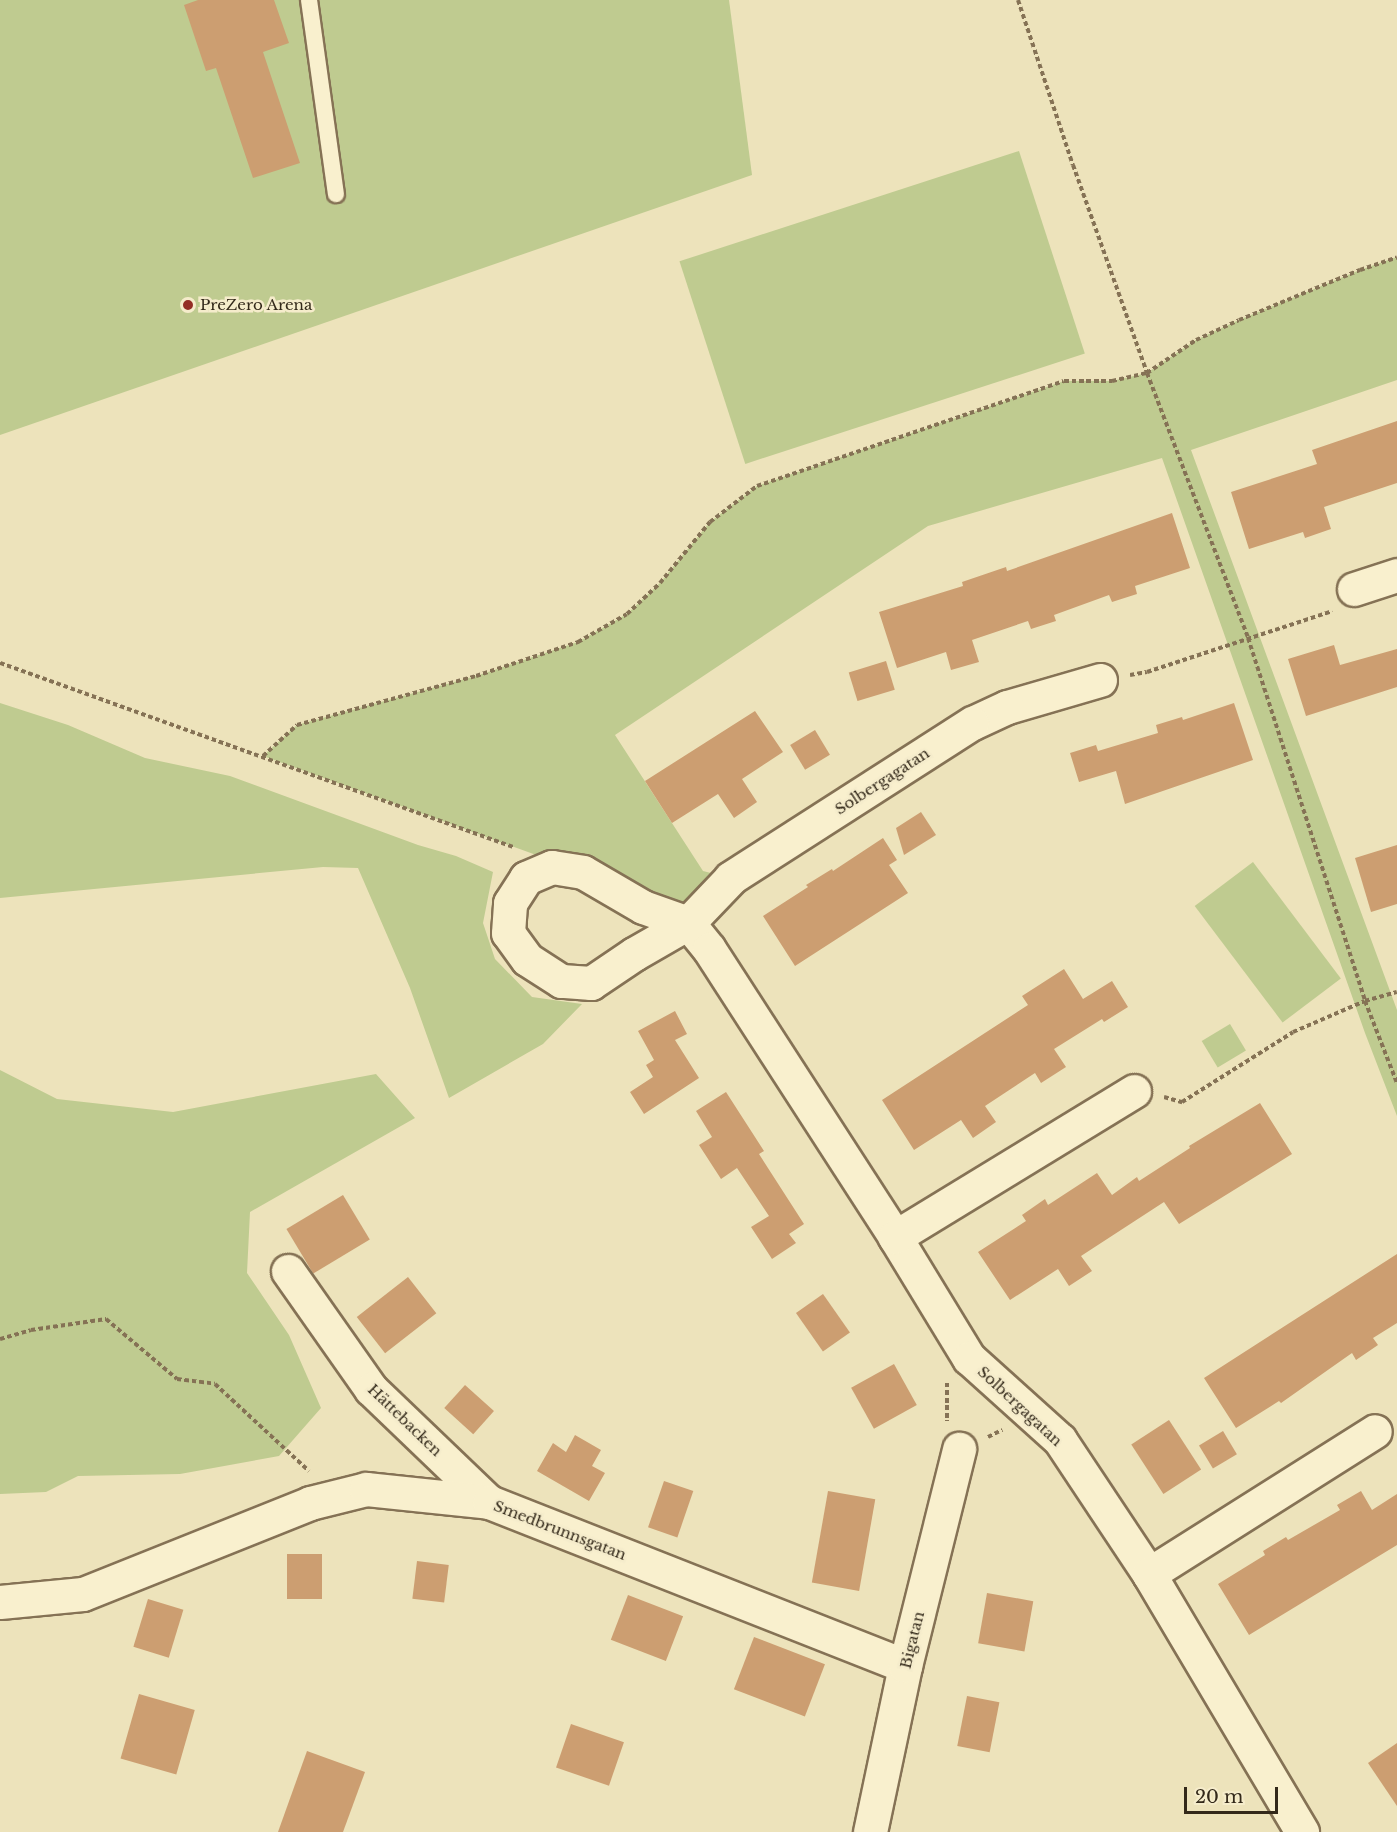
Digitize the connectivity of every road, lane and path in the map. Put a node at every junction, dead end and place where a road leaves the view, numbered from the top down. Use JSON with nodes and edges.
{"nodes":[{"id":1,"x":309,"y":0,"type":"edge"},
{"id":2,"x":1018,"y":0,"type":"edge"},
{"id":3,"x":336,"y":194,"type":"dead end"},
{"id":4,"x":1397,"y":257,"type":"edge"},
{"id":5,"x":1147,"y":373,"type":"junction"},
{"id":6,"x":1397,"y":575,"type":"edge"},
{"id":7,"x":1354,"y":589,"type":"joint"},
{"id":8,"x":1248,"y":638,"type":"junction"},
{"id":9,"x":0,"y":663,"type":"edge"},
{"id":10,"x":1100,"y":680,"type":"joint"},
{"id":11,"x":262,"y":756,"type":"junction"},
{"id":12,"x":519,"y":849,"type":"dead end"},
{"id":13,"x":688,"y":923,"type":"junction"},
{"id":14,"x":1397,"y":992,"type":"edge"},
{"id":15,"x":1365,"y":1001,"type":"junction"},
{"id":16,"x":1397,"y":1083,"type":"edge"},
{"id":17,"x":1134,"y":1091,"type":"joint"},
{"id":18,"x":895,"y":1237,"type":"junction"},
{"id":19,"x":288,"y":1271,"type":"dead end"},
{"id":20,"x":953,"y":1332,"type":"junction"},
{"id":21,"x":0,"y":1339,"type":"edge"},
{"id":22,"x":1375,"y":1431,"type":"dead end"},
{"id":23,"x":959,"y":1449,"type":"joint"},
{"id":24,"x":336,"y":1496,"type":"junction"},
{"id":25,"x":489,"y":1502,"type":"junction"},
{"id":26,"x":1149,"y":1574,"type":"junction"},
{"id":27,"x":0,"y":1602,"type":"edge"},
{"id":28,"x":905,"y":1666,"type":"junction"},
{"id":29,"x":870,"y":1832,"type":"edge"},
{"id":30,"x":1302,"y":1832,"type":"edge"}],
"edges":[{"from":1,"to":3,"type":"lane"},
{"from":2,"to":5,"type":"path"},
{"from":4,"to":5,"type":"path"},
{"from":5,"to":8,"type":"path"},
{"from":5,"to":11,"type":"path"},
{"from":6,"to":7,"type":"street"},
{"from":7,"to":8,"type":"path"},
{"from":8,"to":10,"type":"path"},
{"from":8,"to":15,"type":"path"},
{"from":9,"to":11,"type":"path"},
{"from":10,"to":13,"type":"street","name":"Solbergagatan"},
{"from":11,"to":12,"type":"path"},
{"from":13,"to":13,"type":"street","name":"Solbergagatan"},
{"from":13,"to":18,"type":"street","name":"Solbergagatan"},
{"from":14,"to":15,"type":"path"},
{"from":15,"to":16,"type":"path"},
{"from":15,"to":17,"type":"path"},
{"from":17,"to":18,"type":"street"},
{"from":18,"to":20,"type":"street","name":"Solbergagatan"},
{"from":19,"to":25,"type":"street","name":"Hättebacken"},
{"from":20,"to":23,"type":"path"},
{"from":20,"to":26,"type":"street","name":"Solbergagatan"},
{"from":21,"to":24,"type":"path"},
{"from":22,"to":26,"type":"street"},
{"from":23,"to":28,"type":"street","name":"Bigatan"},
{"from":24,"to":25,"type":"street","name":"Smedbrunnsgatan"},
{"from":24,"to":27,"type":"street","name":"Smedbrunnsgatan"},
{"from":25,"to":28,"type":"street","name":"Smedbrunnsgatan"},
{"from":26,"to":30,"type":"street","name":"Solbergagatan"},
{"from":28,"to":29,"type":"street","name":"Bigatan"}]}
